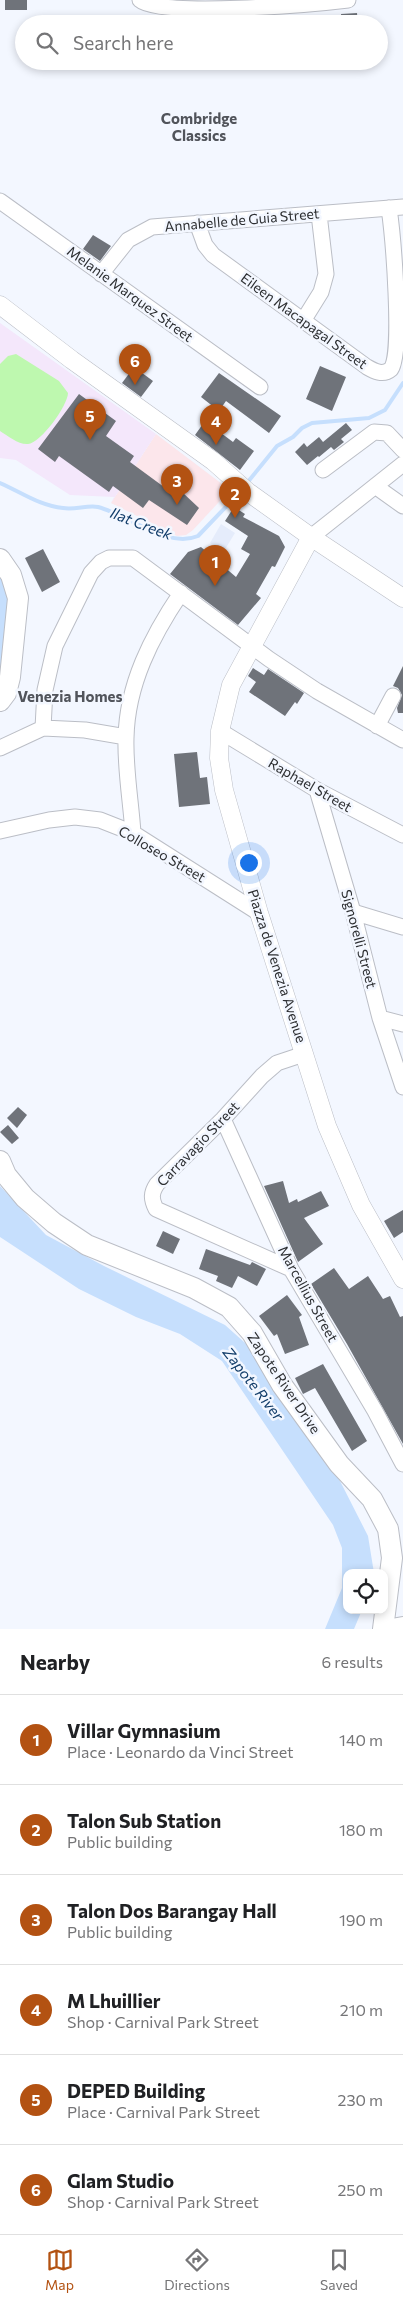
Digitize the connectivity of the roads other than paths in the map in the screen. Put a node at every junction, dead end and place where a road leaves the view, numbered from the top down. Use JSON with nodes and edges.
{"nodes":[{"id":1,"x":140,"y":0,"type":"edge"},
{"id":2,"x":348,"y":0,"type":"edge"},
{"id":3,"x":0,"y":201,"type":"edge"},
{"id":4,"x":396,"y":207,"type":"edge"},
{"id":5,"x":319,"y":214,"type":"junction"},
{"id":6,"x":197,"y":223,"type":"junction"},
{"id":7,"x":101,"y":274,"type":"junction"},
{"id":8,"x":0,"y":305,"type":"edge"},
{"id":9,"x":303,"y":321,"type":"junction"},
{"id":10,"x":260,"y":387,"type":"dead end"},
{"id":11,"x":403,"y":450,"type":"edge"},
{"id":12,"x":403,"y":464,"type":"edge"},
{"id":13,"x":323,"y":470,"type":"dead end"},
{"id":14,"x":375,"y":486,"type":"junction"},
{"id":15,"x":403,"y":506,"type":"edge"},
{"id":16,"x":311,"y":537,"type":"junction"},
{"id":17,"x":0,"y":560,"type":"edge"},
{"id":18,"x":181,"y":592,"type":"junction"},
{"id":19,"x":403,"y":598,"type":"edge"},
{"id":20,"x":251,"y":646,"type":"junction"},
{"id":21,"x":393,"y":696,"type":"dead end"},
{"id":22,"x":0,"y":701,"type":"edge"},
{"id":23,"x":377,"y":726,"type":"junction"},
{"id":24,"x":43,"y":728,"type":"junction"},
{"id":25,"x":220,"y":730,"type":"junction"},
{"id":26,"x":126,"y":737,"type":"junction"},
{"id":27,"x":403,"y":740,"type":"edge"},
{"id":28,"x":0,"y":748,"type":"edge"},
{"id":29,"x":317,"y":790,"type":"junction"},
{"id":30,"x":0,"y":831,"type":"edge"},
{"id":31,"x":133,"y":834,"type":"junction"},
{"id":32,"x":403,"y":835,"type":"edge"},
{"id":33,"x":353,"y":912,"type":"junction"},
{"id":34,"x":259,"y":913,"type":"junction"},
{"id":35,"x":403,"y":927,"type":"edge"},
{"id":36,"x":380,"y":1018,"type":"junction"},
{"id":37,"x":403,"y":1024,"type":"edge"},
{"id":38,"x":304,"y":1054,"type":"junction"},
{"id":39,"x":403,"y":1088,"type":"edge"},
{"id":40,"x":223,"y":1119,"type":"junction"},
{"id":41,"x":0,"y":1161,"type":"edge"},
{"id":42,"x":291,"y":1269,"type":"junction"},
{"id":43,"x":403,"y":1279,"type":"edge"},
{"id":44,"x":403,"y":1464,"type":"edge"},
{"id":45,"x":403,"y":1627,"type":"edge"},
{"id":46,"x":383,"y":1629,"type":"edge"},
{"id":47,"x":392,"y":1629,"type":"edge"}],
"edges":[{"from":1,"to":2,"type":"street"},
{"from":3,"to":7,"type":"street","name":"Melanie Marquez Street"},
{"from":4,"to":5,"type":"street","name":"Annabelle de Guia Street"},
{"from":4,"to":9,"type":"street","name":"Eileen Macapagal Street"},
{"from":5,"to":6,"type":"street","name":"Annabelle de Guia Street"},
{"from":5,"to":9,"type":"street"},
{"from":6,"to":7,"type":"street","name":"Annabelle de Guia Street"},
{"from":6,"to":9,"type":"street","name":"Eileen Macapagal Street"},
{"from":7,"to":10,"type":"street","name":"Melanie Marquez Street"},
{"from":8,"to":16,"type":"street"},
{"from":11,"to":13,"type":"street"},
{"from":12,"to":14,"type":"street"},
{"from":14,"to":15,"type":"street"},
{"from":14,"to":16,"type":"street"},
{"from":16,"to":19,"type":"street"},
{"from":16,"to":20,"type":"street","name":"Piazza de Venezia Avenue"},
{"from":17,"to":22,"type":"main road"},
{"from":18,"to":20,"type":"street"},
{"from":18,"to":24,"type":"street"},
{"from":18,"to":26,"type":"street"},
{"from":20,"to":23,"type":"street"},
{"from":20,"to":25,"type":"street","name":"Piazza de Venezia Avenue"},
{"from":21,"to":23,"type":"street"},
{"from":23,"to":27,"type":"street"},
{"from":24,"to":26,"type":"street"},
{"from":24,"to":28,"type":"street"},
{"from":25,"to":29,"type":"street","name":"Raphael Street"},
{"from":25,"to":34,"type":"street","name":"Piazza de Venezia Avenue"},
{"from":26,"to":31,"type":"street"},
{"from":29,"to":32,"type":"street","name":"Raphael Street"},
{"from":29,"to":33,"type":"street","name":"Signorelli Street"},
{"from":30,"to":31,"type":"street","name":"Colloseo Street"},
{"from":31,"to":34,"type":"street","name":"Colloseo Street"},
{"from":33,"to":35,"type":"street"},
{"from":33,"to":36,"type":"street","name":"Signorelli Street"},
{"from":34,"to":38,"type":"street","name":"Piazza de Venezia Avenue"},
{"from":36,"to":37,"type":"street"},
{"from":36,"to":39,"type":"street","name":"Signorelli Street"},
{"from":38,"to":40,"type":"street","name":"Carravagio Street"},
{"from":38,"to":43,"type":"street","name":"Piazza de Venezia Avenue"},
{"from":40,"to":42,"type":"street","name":"Marcellius Street"},
{"from":40,"to":42,"type":"street","name":"Carravagio Street"},
{"from":41,"to":46,"type":"main road","name":"Zapote River Drive"},
{"from":42,"to":44,"type":"street","name":"Marcellius Street"},
{"from":45,"to":47,"type":"main road"}]}
